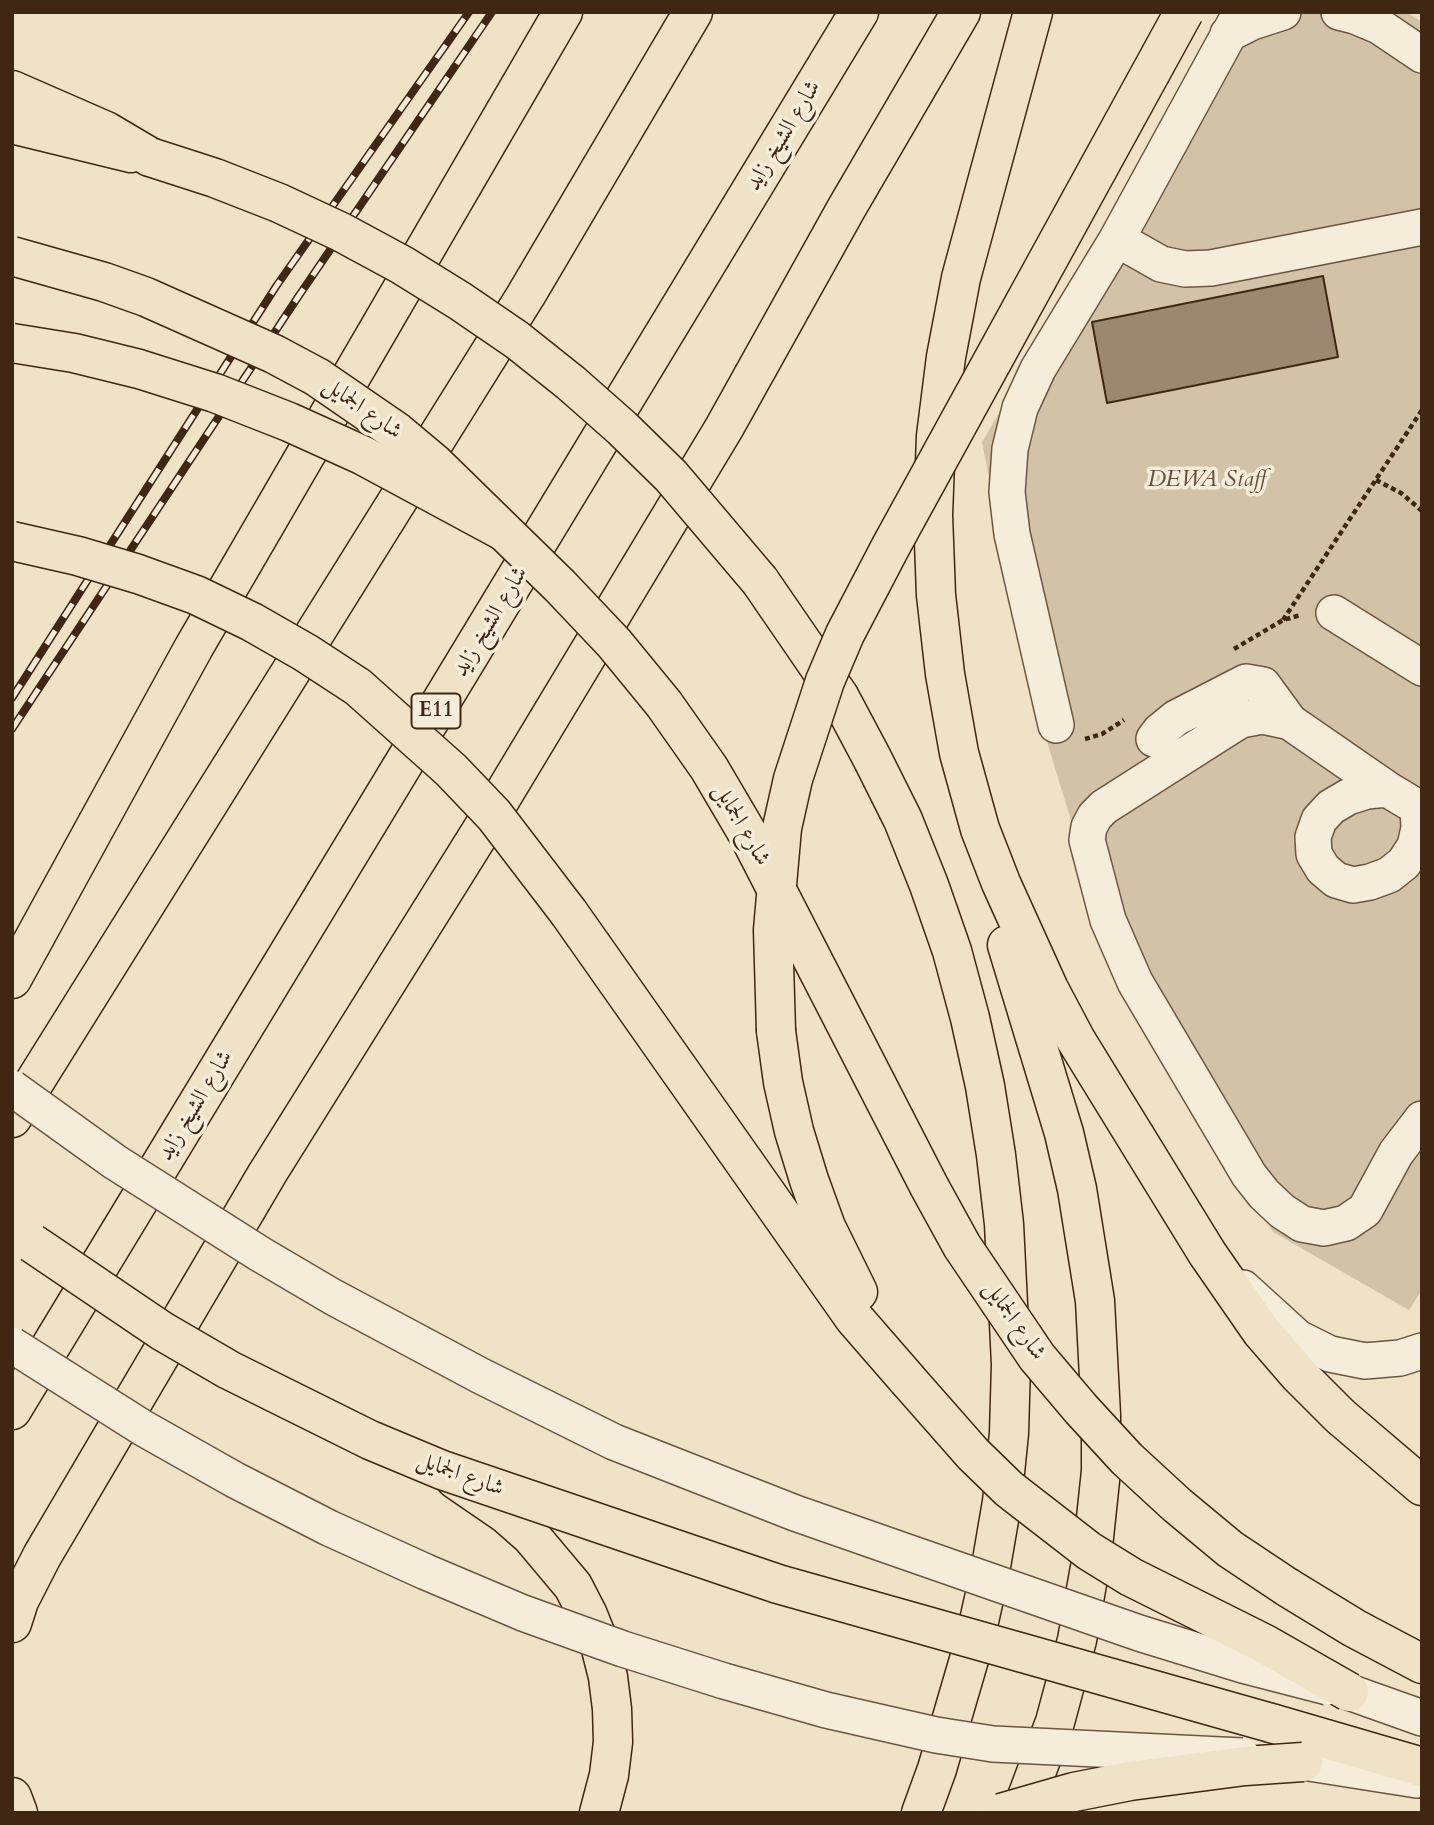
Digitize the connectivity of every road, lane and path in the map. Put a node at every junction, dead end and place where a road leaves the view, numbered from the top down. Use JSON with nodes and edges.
{"nodes":[{"id":1,"x":563,"y":12,"type":"edge"},
{"id":2,"x":693,"y":12,"type":"edge"},
{"id":3,"x":859,"y":12,"type":"edge"},
{"id":4,"x":961,"y":12,"type":"edge"},
{"id":5,"x":1033,"y":12,"type":"edge"},
{"id":6,"x":1184,"y":12,"type":"edge"},
{"id":7,"x":1283,"y":12,"type":"edge"},
{"id":8,"x":1339,"y":12,"type":"edge"},
{"id":9,"x":1375,"y":19,"type":"edge"},
{"id":10,"x":1235,"y":23,"type":"edge"},
{"id":11,"x":1422,"y":55,"type":"edge"},
{"id":12,"x":12,"y":90,"type":"edge"},
{"id":13,"x":12,"y":124,"type":"edge"},
{"id":14,"x":150,"y":158,"type":"junction"},
{"id":15,"x":1422,"y":227,"type":"edge"},
{"id":16,"x":1117,"y":239,"type":"junction"},
{"id":17,"x":12,"y":256,"type":"edge"},
{"id":18,"x":12,"y":343,"type":"edge"},
{"id":19,"x":1422,"y":411,"type":"edge"},
{"id":20,"x":1376,"y":480,"type":"junction"},
{"id":21,"x":1422,"y":511,"type":"edge"},
{"id":22,"x":503,"y":531,"type":"junction"},
{"id":23,"x":12,"y":541,"type":"edge"},
{"id":24,"x":1334,"y":613,"type":"dead end"},
{"id":25,"x":1283,"y":620,"type":"dead end"},
{"id":26,"x":1422,"y":668,"type":"edge"},
{"id":27,"x":1290,"y":722,"type":"junction"},
{"id":28,"x":1056,"y":726,"type":"dead end"},
{"id":29,"x":1154,"y":739,"type":"dead end"},
{"id":30,"x":1387,"y":789,"type":"junction"},
{"id":31,"x":1420,"y":809,"type":"edge"},
{"id":32,"x":980,"y":829,"type":"junction"},
{"id":33,"x":12,"y":979,"type":"edge"},
{"id":34,"x":12,"y":1088,"type":"edge"},
{"id":35,"x":12,"y":1118,"type":"edge"},
{"id":36,"x":1422,"y":1119,"type":"edge"},
{"id":37,"x":12,"y":1229,"type":"edge"},
{"id":38,"x":1207,"y":1253,"type":"junction"},
{"id":39,"x":12,"y":1345,"type":"edge"},
{"id":40,"x":1422,"y":1351,"type":"edge"},
{"id":41,"x":907,"y":1379,"type":"junction"},
{"id":42,"x":12,"y":1410,"type":"edge"},
{"id":43,"x":442,"y":1470,"type":"junction"},
{"id":44,"x":1422,"y":1486,"type":"edge"},
{"id":45,"x":12,"y":1623,"type":"edge"},
{"id":46,"x":1422,"y":1664,"type":"edge"},
{"id":47,"x":1349,"y":1692,"type":"junction"},
{"id":48,"x":1422,"y":1718,"type":"edge"},
{"id":49,"x":1303,"y":1762,"type":"junction"},
{"id":50,"x":1422,"y":1767,"type":"edge"},
{"id":51,"x":1422,"y":1781,"type":"edge"},
{"id":52,"x":12,"y":1797,"type":"edge"},
{"id":53,"x":18,"y":1813,"type":"edge"},
{"id":54,"x":598,"y":1813,"type":"edge"},
{"id":55,"x":921,"y":1813,"type":"edge"},
{"id":56,"x":1001,"y":1813,"type":"edge"},
{"id":57,"x":1021,"y":1813,"type":"edge"}],
"edges":[{"from":1,"to":33,"type":"main road"},
{"from":2,"to":35,"type":"main road"},
{"from":3,"to":42,"type":"main road","name":"شارع الشيخ زايد","number":"E11"},
{"from":4,"to":45,"type":"main road"},
{"from":5,"to":32,"type":"main road"},
{"from":6,"to":41,"type":"main road","bridge":true},
{"from":7,"to":10,"type":"street"},
{"from":8,"to":9,"type":"street"},
{"from":9,"to":11,"type":"street"},
{"from":10,"to":16,"type":"street"},
{"from":12,"to":14,"type":"main road"},
{"from":13,"to":14,"type":"main road"},
{"from":14,"to":55,"type":"main road","bridge":true},
{"from":15,"to":16,"type":"street"},
{"from":16,"to":28,"type":"street"},
{"from":17,"to":22,"type":"main road","name":"شارع الجمايل","bridge":true},
{"from":18,"to":22,"type":"main road","bridge":true},
{"from":19,"to":20,"type":"path"},
{"from":20,"to":21,"type":"path"},
{"from":20,"to":25,"type":"path"},
{"from":22,"to":46,"type":"main road","name":"شارع الجمايل","bridge":true},
{"from":23,"to":41,"type":"main road","bridge":true},
{"from":24,"to":26,"type":"street"},
{"from":27,"to":29,"type":"street"},
{"from":27,"to":30,"type":"street"},
{"from":27,"to":36,"type":"street"},
{"from":30,"to":31,"type":"street"},
{"from":30,"to":31,"type":"street"},
{"from":32,"to":38,"type":"main road"},
{"from":32,"to":57,"type":"main road"},
{"from":34,"to":47,"type":"street","bridge":true},
{"from":37,"to":43,"type":"main road","name":"شارع الجمايل","bridge":true},
{"from":38,"to":40,"type":"street"},
{"from":38,"to":44,"type":"main road"},
{"from":39,"to":49,"type":"street","bridge":true},
{"from":41,"to":47,"type":"main road","bridge":true},
{"from":43,"to":50,"type":"main road","name":"شارع الجمايل","bridge":true},
{"from":43,"to":54,"type":"main road","bridge":true},
{"from":47,"to":48,"type":"street"},
{"from":49,"to":51,"type":"street"},
{"from":49,"to":56,"type":"main road","bridge":true},
{"from":52,"to":53,"type":"main road"}]}
